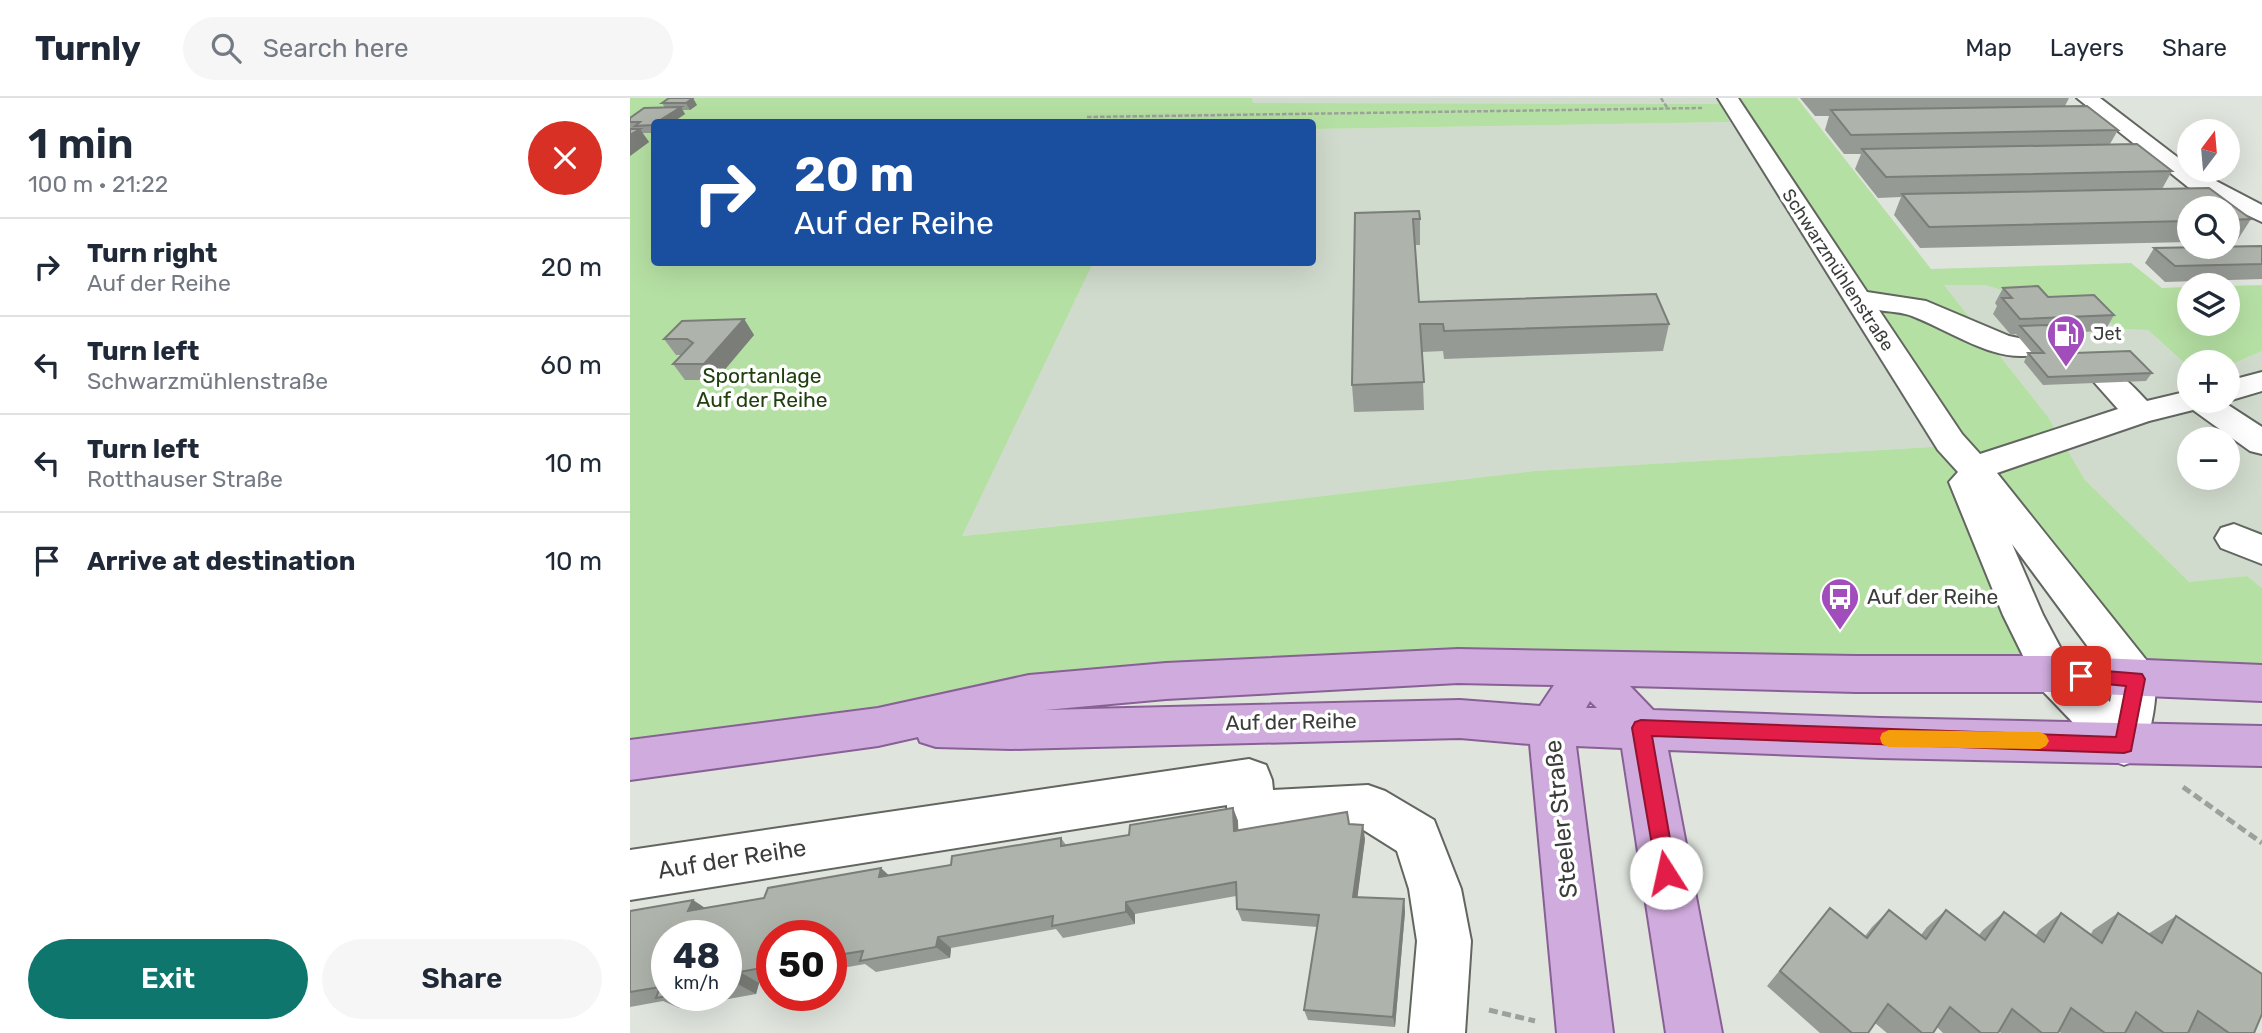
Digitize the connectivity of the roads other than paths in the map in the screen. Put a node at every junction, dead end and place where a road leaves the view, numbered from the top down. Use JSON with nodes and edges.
{"nodes":[{"id":1,"x":2087,"y":98,"type":"edge"},
{"id":2,"x":1731,"y":103,"type":"edge"},
{"id":3,"x":2262,"y":215,"type":"edge"},
{"id":4,"x":1860,"y":299,"type":"junction"},
{"id":5,"x":2015,"y":346,"type":"dead end"},
{"id":6,"x":2262,"y":381,"type":"edge"},
{"id":7,"x":2110,"y":382,"type":"edge"},
{"id":8,"x":2240,"y":387,"type":"edge"},
{"id":9,"x":2177,"y":404,"type":"edge"},
{"id":10,"x":2140,"y":413,"type":"junction"},
{"id":11,"x":2218,"y":413,"type":"edge"},
{"id":12,"x":2262,"y":443,"type":"edge"},
{"id":13,"x":1962,"y":455,"type":"junction"},
{"id":14,"x":1588,"y":668,"type":"junction"},
{"id":15,"x":2053,"y":674,"type":"junction"},
{"id":16,"x":2136,"y":679,"type":"junction"},
{"id":17,"x":2262,"y":683,"type":"edge"},
{"id":18,"x":1551,"y":726,"type":"junction"},
{"id":19,"x":878,"y":727,"type":"junction"},
{"id":20,"x":1641,"y":728,"type":"junction"},
{"id":21,"x":2124,"y":745,"type":"junction"},
{"id":22,"x":2262,"y":746,"type":"edge"},
{"id":23,"x":630,"y":760,"type":"edge"},
{"id":24,"x":630,"y":875,"type":"edge"},
{"id":25,"x":1438,"y":1016,"type":"edge"},
{"id":26,"x":1585,"y":1033,"type":"edge"},
{"id":27,"x":1694,"y":1033,"type":"edge"}],
"edges":[{"from":1,"to":3,"type":"street"},
{"from":2,"to":4,"type":"street","name":"Schwarzmühlenstraße"},
{"from":4,"to":5,"type":"street"},
{"from":4,"to":13,"type":"street","name":"Schwarzmühlenstraße"},
{"from":6,"to":8,"type":"street"},
{"from":7,"to":10,"type":"street"},
{"from":9,"to":10,"type":"street"},
{"from":10,"to":13,"type":"street"},
{"from":11,"to":12,"type":"street"},
{"from":13,"to":15,"type":"street","name":"Schwarzmühlenstraße"},
{"from":13,"to":16,"type":"street","name":"Schwarzmühlenstraße"},
{"from":14,"to":15,"type":"main road","name":"Auf der Reihe"},
{"from":14,"to":18,"type":"main road","name":"Steeler Straße"},
{"from":14,"to":19,"type":"main road","name":"Auf der Reihe"},
{"from":14,"to":20,"type":"main road"},
{"from":15,"to":16,"type":"main road","name":"Auf der Reihe"},
{"from":15,"to":21,"type":"street","name":"Schwarzmühlenstraße"},
{"from":16,"to":17,"type":"main road","name":"Auf der Reihe"},
{"from":16,"to":21,"type":"street"},
{"from":18,"to":19,"type":"main road","name":"Auf der Reihe"},
{"from":18,"to":20,"type":"main road","name":"Auf der Reihe"},
{"from":18,"to":26,"type":"main road","name":"Steeler Straße"},
{"from":19,"to":23,"type":"main road","name":"Auf der Reihe"},
{"from":20,"to":21,"type":"main road","name":"Auf der Reihe"},
{"from":20,"to":27,"type":"main road"},
{"from":21,"to":22,"type":"main road","name":"Auf der Reihe"},
{"from":24,"to":25,"type":"street","name":"Auf der Reihe"}]}
